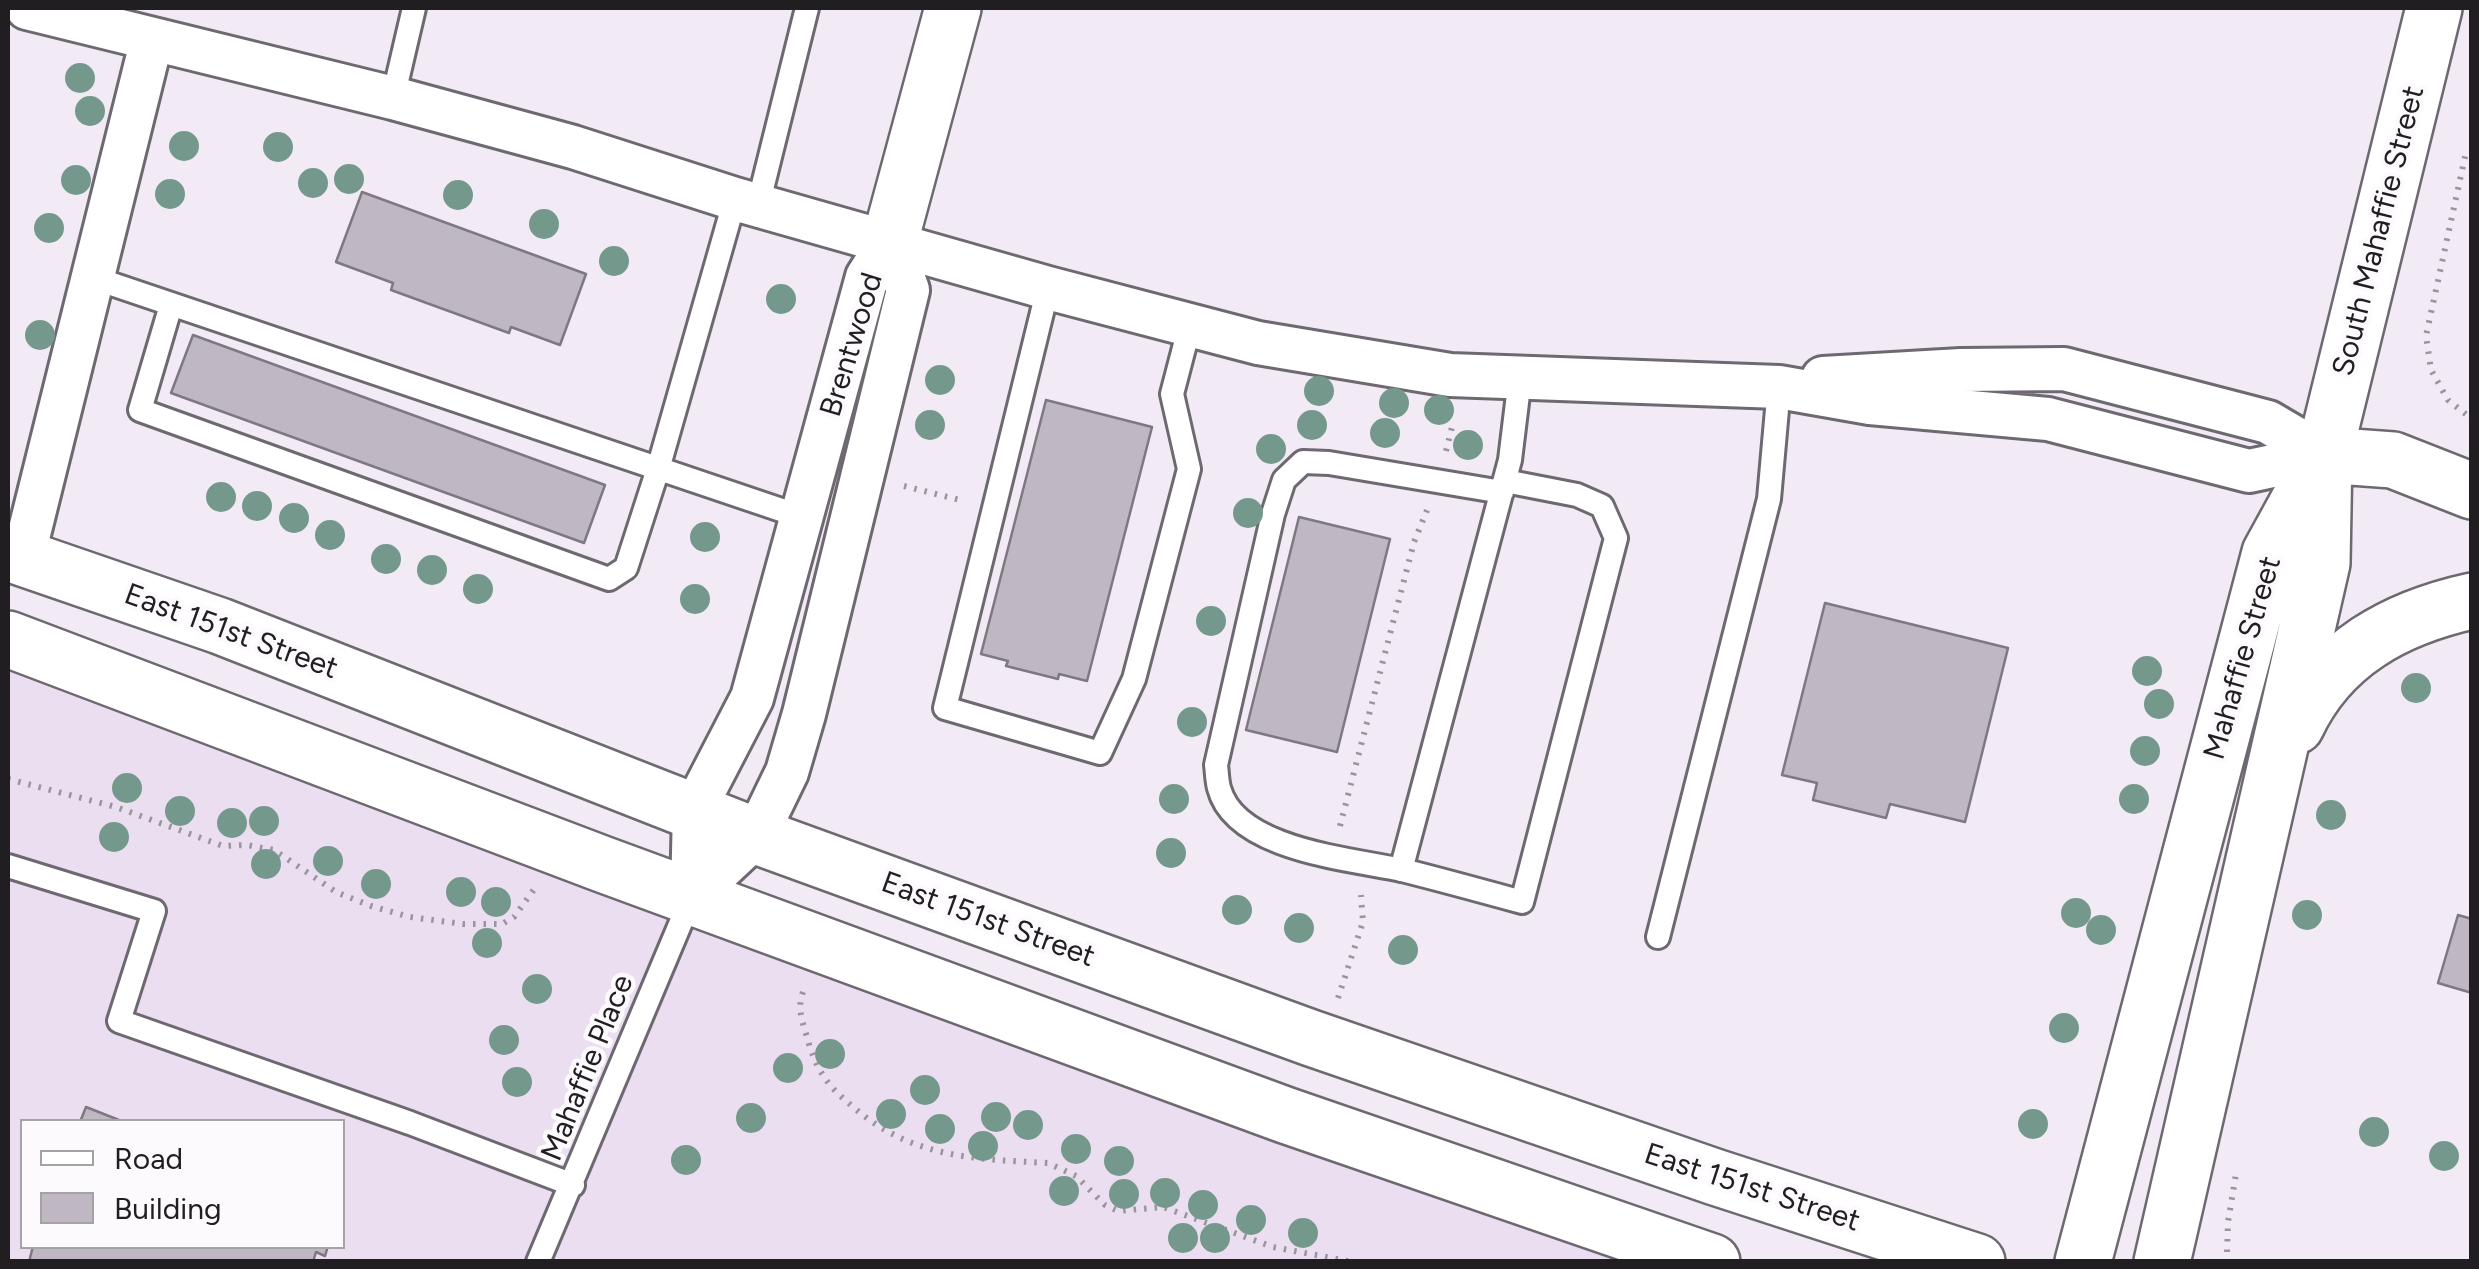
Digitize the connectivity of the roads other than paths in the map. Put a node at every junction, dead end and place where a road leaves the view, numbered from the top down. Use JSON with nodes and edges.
{"nodes":[{"id":1,"x":27,"y":8,"type":"edge"},
{"id":2,"x":414,"y":8,"type":"edge"},
{"id":3,"x":807,"y":8,"type":"edge"},
{"id":4,"x":953,"y":8,"type":"edge"},
{"id":5,"x":2434,"y":8,"type":"edge"},
{"id":6,"x":152,"y":39,"type":"junction"},
{"id":7,"x":392,"y":98,"type":"junction"},
{"id":8,"x":746,"y":202,"type":"junction"},
{"id":9,"x":890,"y":241,"type":"junction"},
{"id":10,"x":94,"y":278,"type":"junction"},
{"id":11,"x":1048,"y":288,"type":"junction"},
{"id":12,"x":171,"y":304,"type":"junction"},
{"id":13,"x":1190,"y":325,"type":"junction"},
{"id":14,"x":1520,"y":378,"type":"junction"},
{"id":15,"x":1779,"y":388,"type":"junction"},
{"id":16,"x":2324,"y":455,"type":"junction"},
{"id":17,"x":658,"y":469,"type":"junction"},
{"id":18,"x":1504,"y":486,"type":"junction"},
{"id":19,"x":2472,"y":491,"type":"edge"},
{"id":20,"x":802,"y":517,"type":"junction"},
{"id":21,"x":15,"y":555,"type":"edge"},
{"id":22,"x":2472,"y":602,"type":"edge"},
{"id":23,"x":8,"y":639,"type":"edge"},
{"id":24,"x":2276,"y":770,"type":"junction"},
{"id":25,"x":694,"y":810,"type":"junction"},
{"id":26,"x":756,"y":836,"type":"junction"},
{"id":27,"x":8,"y":866,"type":"edge"},
{"id":28,"x":1401,"y":870,"type":"junction"},
{"id":29,"x":692,"y":896,"type":"junction"},
{"id":30,"x":1658,"y":937,"type":"dead end"},
{"id":31,"x":572,"y":1185,"type":"junction"},
{"id":32,"x":538,"y":1262,"type":"edge"},
{"id":33,"x":1712,"y":1262,"type":"edge"},
{"id":34,"x":1978,"y":1262,"type":"edge"},
{"id":35,"x":2082,"y":1262,"type":"edge"},
{"id":36,"x":2162,"y":1262,"type":"edge"}],
"edges":[{"from":1,"to":6,"type":"street"},
{"from":2,"to":7,"type":"lane"},
{"from":3,"to":8,"type":"lane"},
{"from":4,"to":9,"type":"main road"},
{"from":5,"to":16,"type":"main road","name":"South Mahaffie Street"},
{"from":6,"to":7,"type":"street"},
{"from":6,"to":10,"type":"street"},
{"from":7,"to":8,"type":"street"},
{"from":8,"to":9,"type":"street"},
{"from":8,"to":17,"type":"lane"},
{"from":9,"to":11,"type":"street"},
{"from":9,"to":20,"type":"street","name":"Brentwood"},
{"from":9,"to":26,"type":"street","name":"Brentwood"},
{"from":10,"to":12,"type":"lane"},
{"from":10,"to":21,"type":"street"},
{"from":11,"to":13,"type":"street"},
{"from":11,"to":13,"type":"lane"},
{"from":12,"to":17,"type":"lane"},
{"from":12,"to":17,"type":"lane"},
{"from":13,"to":14,"type":"street"},
{"from":14,"to":15,"type":"street"},
{"from":14,"to":18,"type":"lane"},
{"from":15,"to":16,"type":"street"},
{"from":15,"to":30,"type":"lane"},
{"from":16,"to":19,"type":"main road"},
{"from":16,"to":24,"type":"main road","name":"Mahaffie Street"},
{"from":16,"to":35,"type":"main road","name":"Mahaffie Street"},
{"from":17,"to":20,"type":"lane"},
{"from":18,"to":28,"type":"lane"},
{"from":18,"to":28,"type":"lane"},
{"from":18,"to":28,"type":"lane"},
{"from":20,"to":25,"type":"street","name":"Brentwood"},
{"from":21,"to":25,"type":"main road","name":"East 151st Street"},
{"from":22,"to":24,"type":"main road"},
{"from":23,"to":29,"type":"main road"},
{"from":24,"to":36,"type":"main road","name":"Mahaffie Street"},
{"from":25,"to":26,"type":"main road","name":"East 151st Street"},
{"from":25,"to":29,"type":"street","name":"Brentwood"},
{"from":26,"to":29,"type":"street","name":"Brentwood"},
{"from":26,"to":34,"type":"main road","name":"East 151st Street"},
{"from":27,"to":31,"type":"lane"},
{"from":29,"to":31,"type":"lane","name":"Mahaffie Place"},
{"from":29,"to":33,"type":"main road"},
{"from":31,"to":32,"type":"lane","name":"Mahaffie Place"}]}
